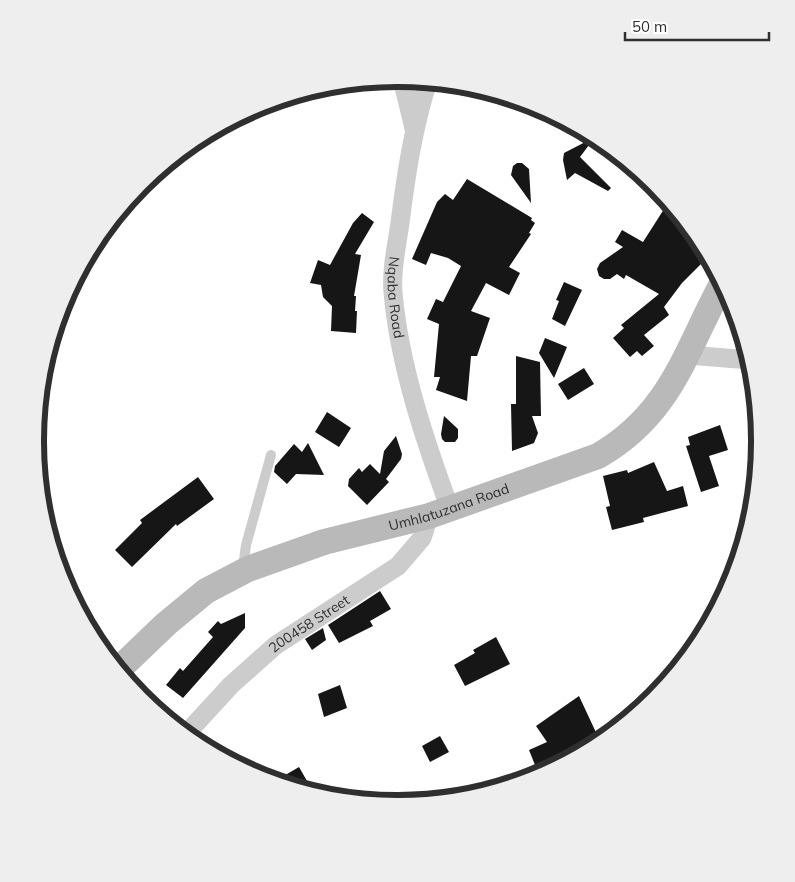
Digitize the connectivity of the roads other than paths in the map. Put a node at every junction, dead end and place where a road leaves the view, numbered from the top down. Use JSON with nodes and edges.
{"nodes":[{"id":1,"x":404,"y":87,"type":"edge"},
{"id":2,"x":426,"y":88,"type":"edge"},
{"id":3,"x":414,"y":129,"type":"junction"},
{"id":4,"x":718,"y":292,"type":"edge"},
{"id":5,"x":688,"y":355,"type":"junction"},
{"id":6,"x":741,"y":359,"type":"edge"},
{"id":7,"x":271,"y":455,"type":"dead end"},
{"id":8,"x":439,"y":512,"type":"junction"},
{"id":9,"x":242,"y":572,"type":"junction"},
{"id":10,"x":124,"y":664,"type":"edge"},
{"id":11,"x":191,"y":728,"type":"edge"}],
"edges":[{"from":1,"to":3,"type":"street"},
{"from":2,"to":3,"type":"street","name":"Nqaba Road"},
{"from":3,"to":8,"type":"street","name":"Nqaba Road"},
{"from":4,"to":5,"type":"street","name":"Umhlatuzana Road"},
{"from":5,"to":6,"type":"street"},
{"from":5,"to":8,"type":"street","name":"Umhlatuzana Road"},
{"from":7,"to":9,"type":"lane"},
{"from":8,"to":9,"type":"street","name":"Umhlatuzana Road"},
{"from":8,"to":11,"type":"street","name":"200458 Street"},
{"from":9,"to":10,"type":"street","name":"Umhlatuzana Road"}]}
